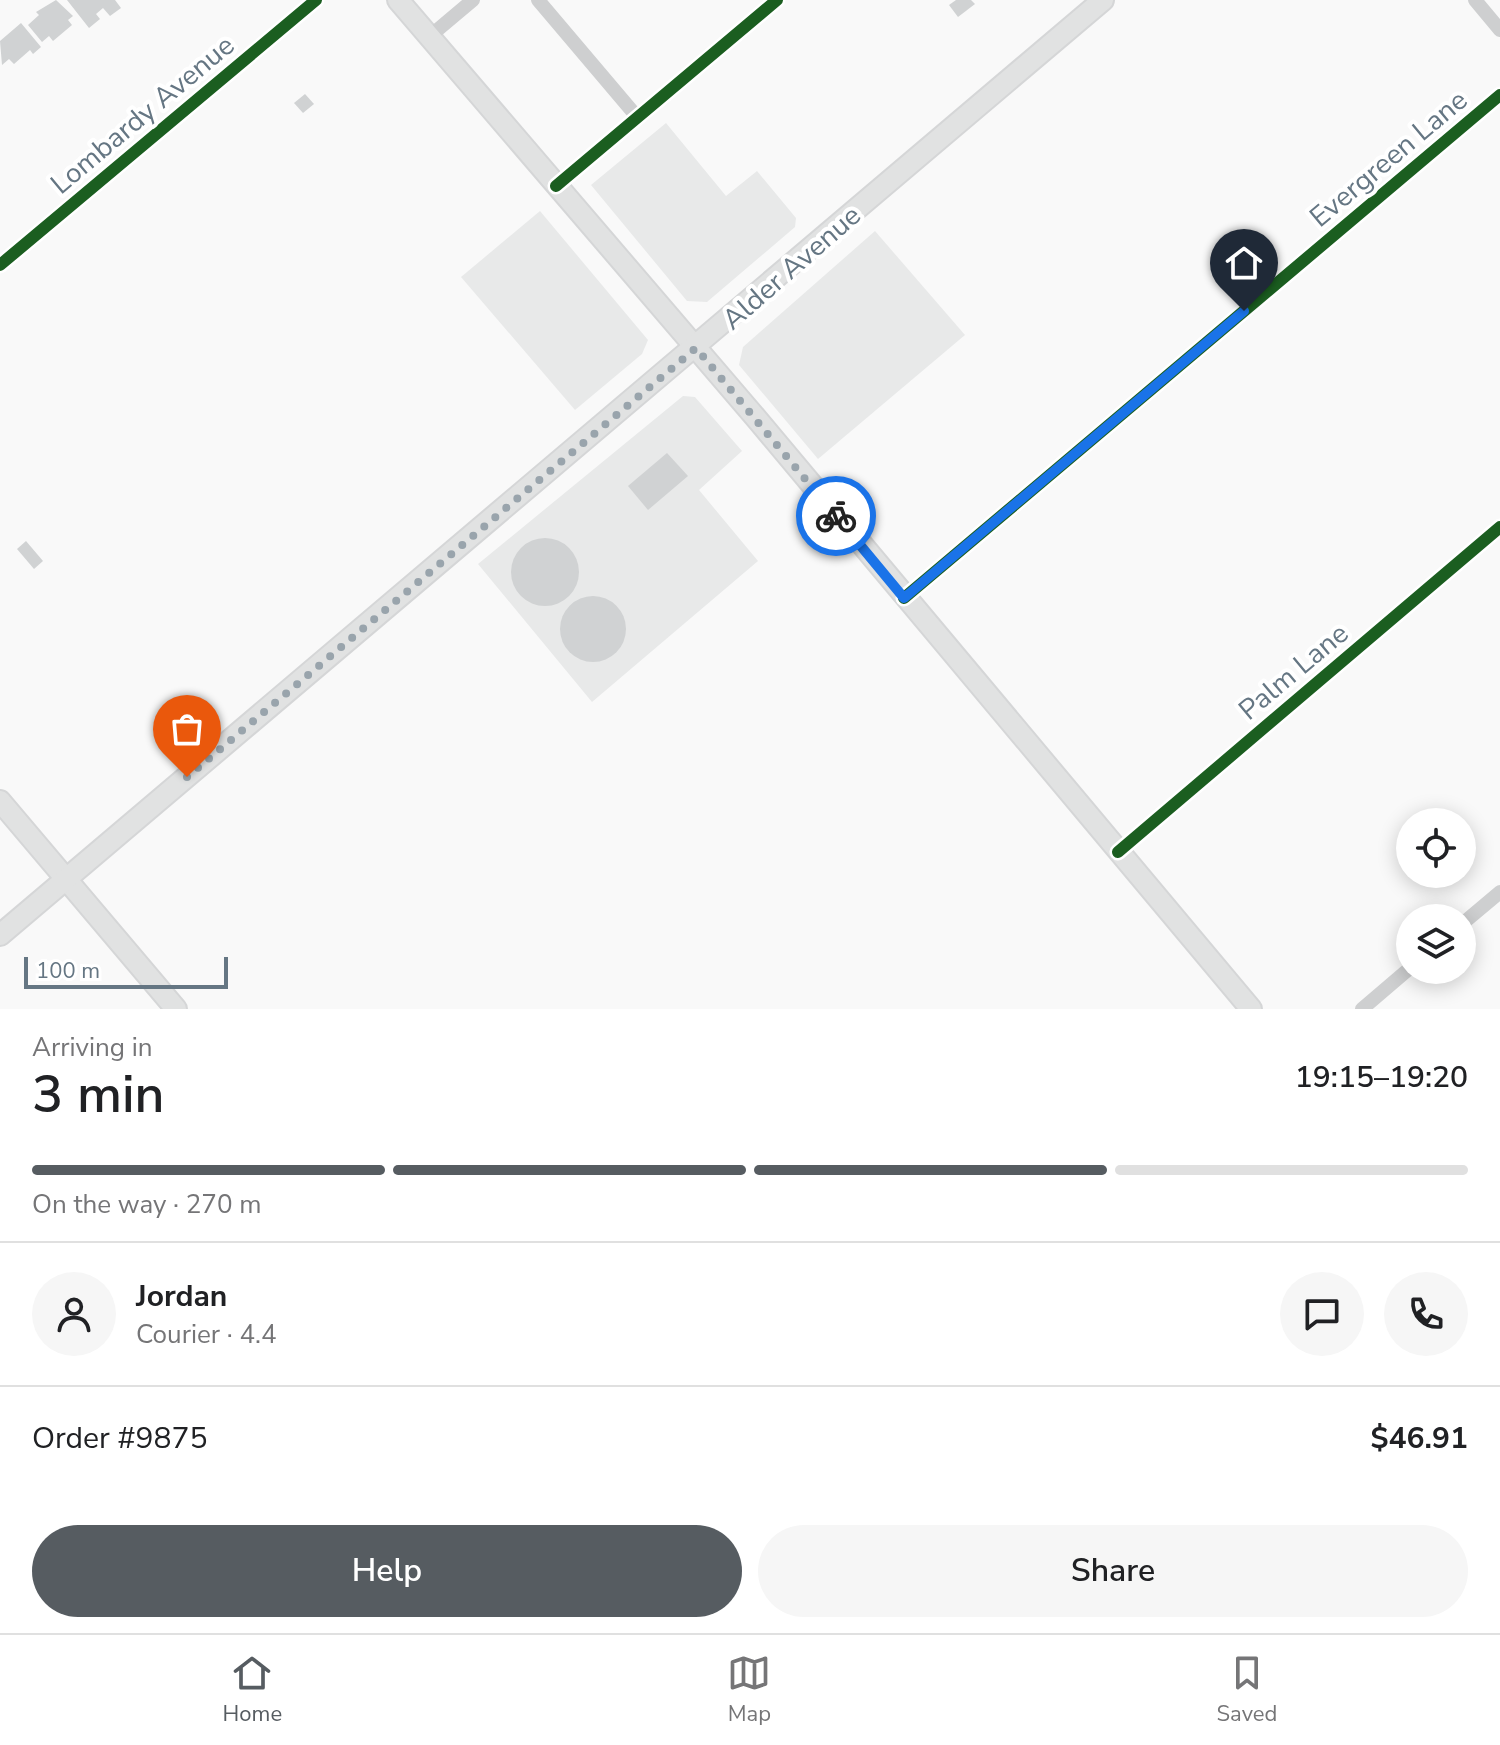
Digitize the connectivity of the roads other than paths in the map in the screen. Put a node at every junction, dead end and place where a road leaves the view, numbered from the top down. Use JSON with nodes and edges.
{"nodes":[{"id":1,"x":316,"y":0,"type":"edge"},
{"id":2,"x":398,"y":0,"type":"edge"},
{"id":3,"x":473,"y":0,"type":"edge"},
{"id":4,"x":538,"y":0,"type":"edge"},
{"id":5,"x":777,"y":0,"type":"edge"},
{"id":6,"x":1103,"y":0,"type":"edge"},
{"id":7,"x":1475,"y":0,"type":"edge"},
{"id":8,"x":1500,"y":30,"type":"edge"},
{"id":9,"x":429,"y":37,"type":"junction"},
{"id":10,"x":1500,"y":95,"type":"edge"},
{"id":11,"x":638,"y":118,"type":"junction"},
{"id":12,"x":556,"y":186,"type":"junction"},
{"id":13,"x":0,"y":265,"type":"edge"},
{"id":14,"x":696,"y":348,"type":"junction"},
{"id":15,"x":1500,"y":527,"type":"edge"},
{"id":16,"x":904,"y":598,"type":"junction"},
{"id":17,"x":0,"y":801,"type":"edge"},
{"id":18,"x":1118,"y":852,"type":"junction"},
{"id":19,"x":66,"y":879,"type":"junction"},
{"id":20,"x":1497,"y":902,"type":"edge"},
{"id":21,"x":1476,"y":915,"type":"edge"},
{"id":22,"x":0,"y":935,"type":"edge"},
{"id":23,"x":1396,"y":980,"type":"edge"},
{"id":24,"x":176,"y":1009,"type":"edge"},
{"id":25,"x":1251,"y":1009,"type":"edge"},
{"id":26,"x":1362,"y":1009,"type":"edge"}],
"edges":[{"from":1,"to":13,"type":"street","name":"Lombardy Avenue"},
{"from":2,"to":9,"type":"main road"},
{"from":3,"to":9,"type":"street"},
{"from":4,"to":11,"type":"street"},
{"from":5,"to":11,"type":"street"},
{"from":6,"to":14,"type":"main road","name":"Alder Avenue"},
{"from":7,"to":8,"type":"street"},
{"from":9,"to":12,"type":"main road"},
{"from":10,"to":16,"type":"street","name":"Evergreen Lane"},
{"from":11,"to":12,"type":"street"},
{"from":12,"to":14,"type":"main road"},
{"from":14,"to":16,"type":"main road"},
{"from":14,"to":19,"type":"main road","name":"Alder Avenue"},
{"from":15,"to":18,"type":"street","name":"Palm Lane"},
{"from":16,"to":18,"type":"main road"},
{"from":17,"to":19,"type":"main road"},
{"from":18,"to":25,"type":"main road"},
{"from":19,"to":22,"type":"main road","name":"Alder Avenue"},
{"from":19,"to":24,"type":"main road"},
{"from":20,"to":21,"type":"street"},
{"from":23,"to":26,"type":"street"}]}
